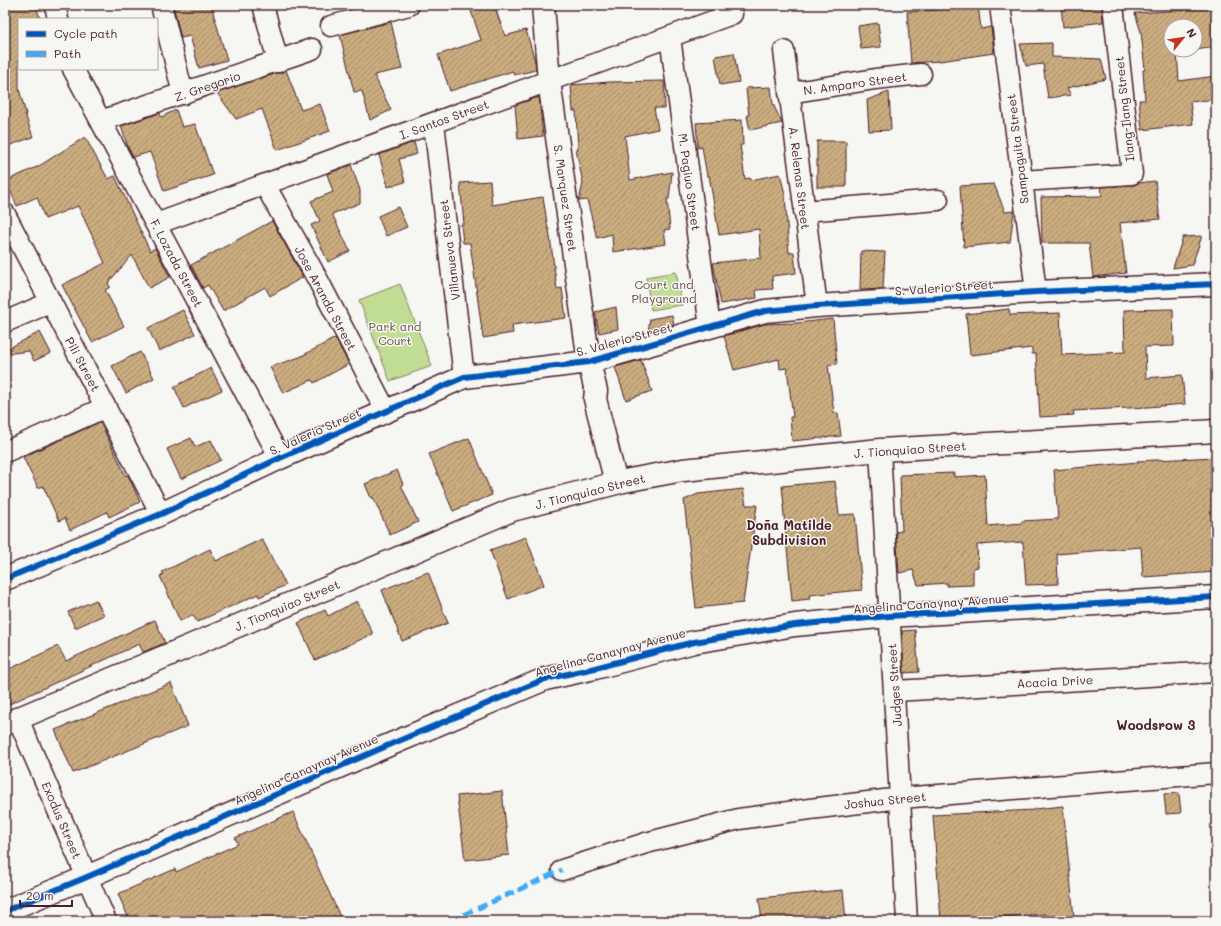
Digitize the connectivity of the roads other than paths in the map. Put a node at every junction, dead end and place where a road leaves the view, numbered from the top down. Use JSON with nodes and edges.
{"nodes":[{"id":1,"x":55,"y":5,"type":"edge"},
{"id":2,"x":161,"y":5,"type":"edge"},
{"id":3,"x":263,"y":5,"type":"edge"},
{"id":4,"x":409,"y":5,"type":"edge"},
{"id":5,"x":543,"y":5,"type":"edge"},
{"id":6,"x":1000,"y":5,"type":"edge"},
{"id":7,"x":1113,"y":5,"type":"edge"},
{"id":8,"x":732,"y":14,"type":"dead end"},
{"id":9,"x":58,"y":18,"type":"edge"},
{"id":10,"x":331,"y":26,"type":"dead end"},
{"id":11,"x":670,"y":37,"type":"junction"},
{"id":12,"x":312,"y":49,"type":"dead end"},
{"id":13,"x":784,"y":51,"type":"dead end"},
{"id":14,"x":278,"y":62,"type":"junction"},
{"id":15,"x":74,"y":70,"type":"edge"},
{"id":16,"x":921,"y":74,"type":"dead end"},
{"id":17,"x":549,"y":81,"type":"junction"},
{"id":18,"x":789,"y":93,"type":"junction"},
{"id":19,"x":184,"y":94,"type":"junction"},
{"id":20,"x":101,"y":121,"type":"junction"},
{"id":21,"x":434,"y":123,"type":"junction"},
{"id":22,"x":1021,"y":181,"type":"junction"},
{"id":23,"x":264,"y":185,"type":"junction"},
{"id":24,"x":938,"y":200,"type":"dead end"},
{"id":25,"x":804,"y":211,"type":"junction"},
{"id":26,"x":5,"y":214,"type":"edge"},
{"id":27,"x":156,"y":224,"type":"junction"},
{"id":28,"x":1216,"y":284,"type":"edge"},
{"id":29,"x":1036,"y":292,"type":"junction"},
{"id":30,"x":51,"y":302,"type":"junction"},
{"id":31,"x":817,"y":306,"type":"junction"},
{"id":32,"x":5,"y":322,"type":"edge"},
{"id":33,"x":710,"y":327,"type":"junction"},
{"id":34,"x":589,"y":362,"type":"junction"},
{"id":35,"x":464,"y":377,"type":"junction"},
{"id":36,"x":106,"y":408,"type":"junction"},
{"id":37,"x":386,"y":411,"type":"junction"},
{"id":38,"x":1216,"y":431,"type":"edge"},
{"id":39,"x":880,"y":450,"type":"junction"},
{"id":40,"x":5,"y":452,"type":"edge"},
{"id":41,"x":280,"y":458,"type":"junction"},
{"id":42,"x":620,"y":482,"type":"junction"},
{"id":43,"x":161,"y":514,"type":"junction"},
{"id":44,"x":5,"y":579,"type":"edge"},
{"id":45,"x":1216,"y":597,"type":"edge"},
{"id":46,"x":889,"y":616,"type":"junction"},
{"id":47,"x":1216,"y":672,"type":"edge"},
{"id":48,"x":895,"y":691,"type":"junction"},
{"id":49,"x":11,"y":721,"type":"edge"},
{"id":50,"x":1216,"y":774,"type":"edge"},
{"id":51,"x":900,"y":798,"type":"junction"},
{"id":52,"x":562,"y":870,"type":"dead end"},
{"id":53,"x":87,"y":878,"type":"junction"},
{"id":54,"x":5,"y":911,"type":"edge"},
{"id":55,"x":106,"y":921,"type":"edge"},
{"id":56,"x":908,"y":921,"type":"edge"}],
"edges":[{"from":1,"to":9,"type":"street"},
{"from":2,"to":19,"type":"street"},
{"from":3,"to":14,"type":"street"},
{"from":4,"to":10,"type":"street"},
{"from":5,"to":17,"type":"street","name":"S. Marquez Street"},
{"from":6,"to":22,"type":"street","name":"Sampaguita Street"},
{"from":7,"to":22,"type":"street","name":"Ilang-Ilang Street"},
{"from":8,"to":11,"type":"street","name":"I. Santos Street"},
{"from":11,"to":17,"type":"street","name":"I. Santos Street"},
{"from":11,"to":33,"type":"street","name":"M. Pagiuo Street"},
{"from":12,"to":14,"type":"street","name":"Z. Gregorio"},
{"from":13,"to":18,"type":"street","name":"A. Relenas Street"},
{"from":14,"to":19,"type":"street","name":"Z. Gregorio"},
{"from":15,"to":20,"type":"street","name":"F. Lozada Street"},
{"from":16,"to":18,"type":"street","name":"N. Amparo Street"},
{"from":17,"to":21,"type":"street","name":"I. Santos Street"},
{"from":17,"to":34,"type":"street","name":"S. Marquez Street"},
{"from":18,"to":25,"type":"street","name":"A. Relenas Street"},
{"from":19,"to":20,"type":"street","name":"Z. Gregorio"},
{"from":20,"to":27,"type":"street","name":"F. Lozada Street"},
{"from":21,"to":23,"type":"street","name":"I. Santos Street"},
{"from":21,"to":35,"type":"street","name":"Villanueva Street"},
{"from":22,"to":29,"type":"street","name":"Sampaguita Street"},
{"from":23,"to":27,"type":"street","name":"I. Santos Street"},
{"from":23,"to":37,"type":"street","name":"Jose Aranda Street"},
{"from":24,"to":25,"type":"street"},
{"from":25,"to":31,"type":"street","name":"A. Relenas Street"},
{"from":26,"to":30,"type":"street","name":"Pili Street"},
{"from":27,"to":41,"type":"street","name":"F. Lozada Street"},
{"from":28,"to":29,"type":"street","name":"S. Valerio Street"},
{"from":29,"to":31,"type":"street","name":"S. Valerio Street"},
{"from":30,"to":32,"type":"street"},
{"from":30,"to":36,"type":"street","name":"Pili Street"},
{"from":31,"to":33,"type":"street","name":"S. Valerio Street"},
{"from":33,"to":34,"type":"street","name":"S. Valerio Street"},
{"from":34,"to":35,"type":"street","name":"S. Valerio Street"},
{"from":34,"to":42,"type":"street","name":"S. Marquez Street"},
{"from":35,"to":37,"type":"street","name":"S. Valerio Street"},
{"from":36,"to":40,"type":"street"},
{"from":36,"to":43,"type":"street","name":"Pili Street"},
{"from":37,"to":41,"type":"street","name":"S. Valerio Street"},
{"from":38,"to":39,"type":"street","name":"J. Tionquiao Street"},
{"from":39,"to":42,"type":"street","name":"J. Tionquiao Street"},
{"from":39,"to":46,"type":"street","name":"Judges Street"},
{"from":41,"to":43,"type":"street","name":"S. Valerio Street"},
{"from":42,"to":49,"type":"street","name":"J. Tionquiao Street"},
{"from":43,"to":44,"type":"street","name":"S. Valerio Street"},
{"from":45,"to":46,"type":"street","name":"Angelina Canaynay Avenue"},
{"from":46,"to":48,"type":"street","name":"Judges Street"},
{"from":46,"to":53,"type":"street","name":"Angelina Canaynay Avenue"},
{"from":47,"to":48,"type":"street","name":"Acacia Drive"},
{"from":48,"to":51,"type":"street","name":"Judges Street"},
{"from":49,"to":53,"type":"street","name":"Exodus Street"},
{"from":50,"to":51,"type":"street","name":"Joshua Street"},
{"from":51,"to":52,"type":"street","name":"Joshua Street"},
{"from":51,"to":56,"type":"street","name":"Judges Street"},
{"from":53,"to":54,"type":"street","name":"Angelina Canaynay Avenue"},
{"from":53,"to":55,"type":"street","name":"Exodus Street"}]}
